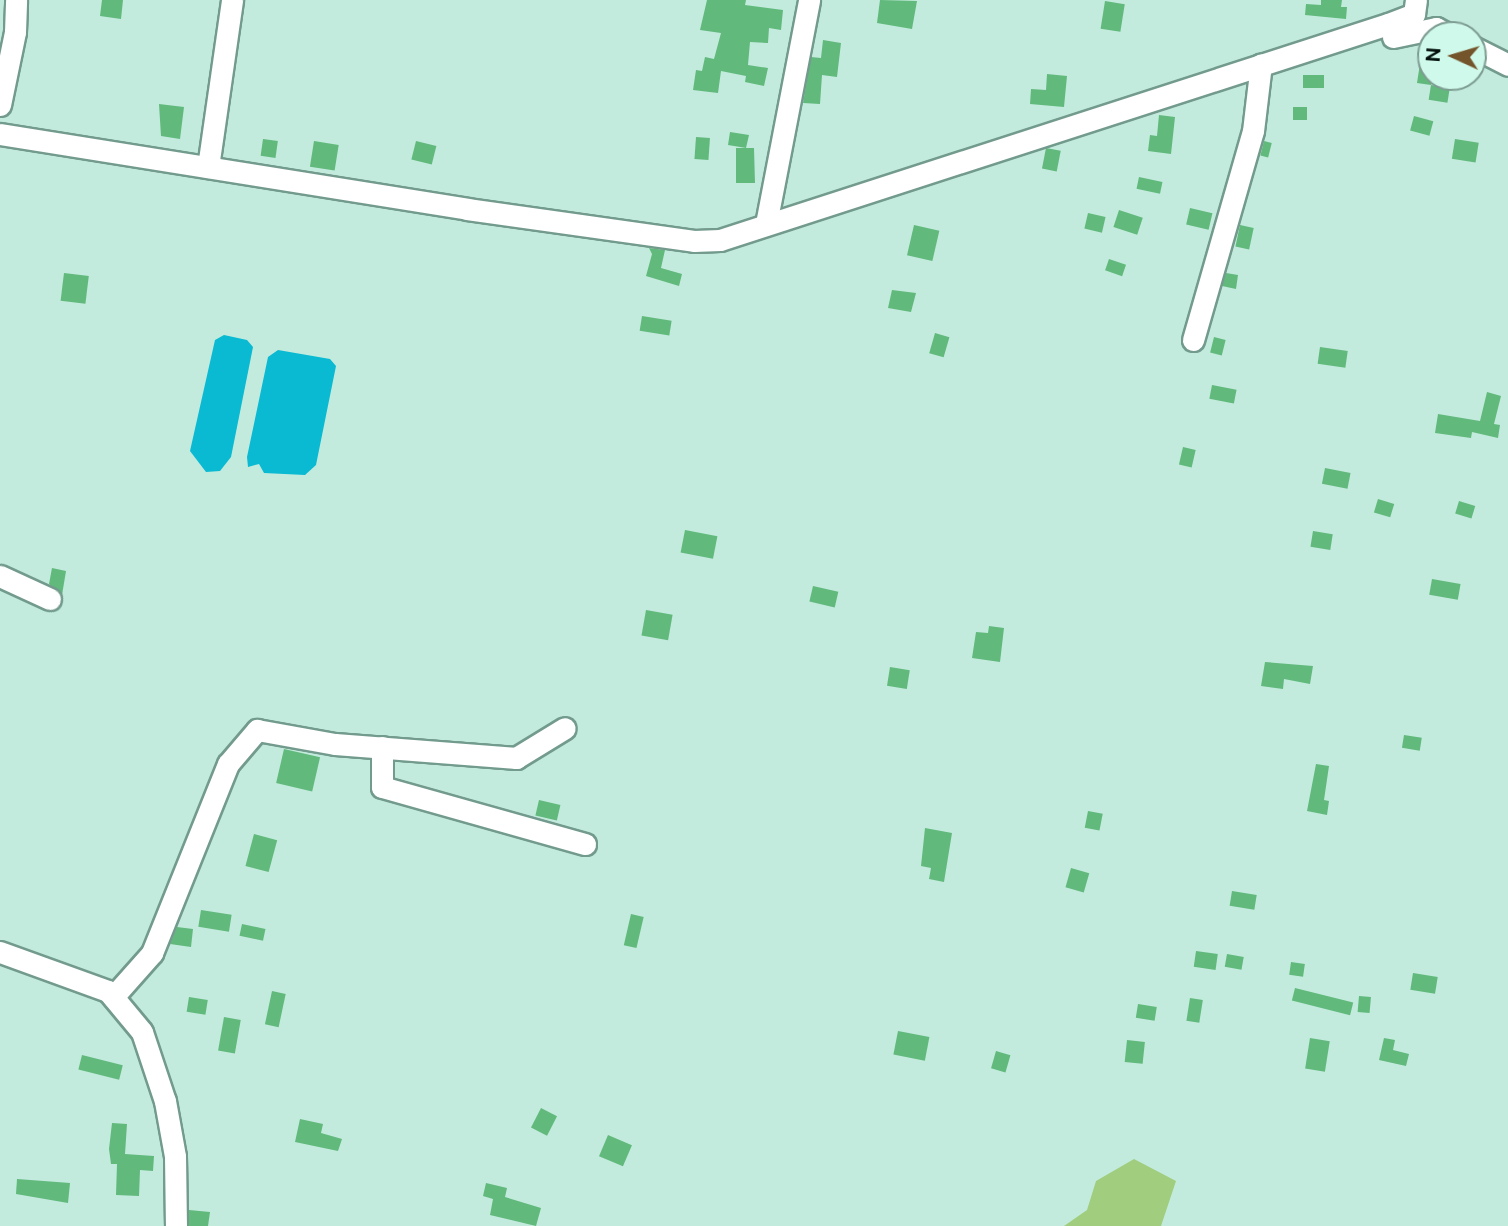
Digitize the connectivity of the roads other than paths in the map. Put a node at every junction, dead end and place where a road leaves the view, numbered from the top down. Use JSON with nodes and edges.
{"nodes":[{"id":1,"x":16,"y":0,"type":"edge"},
{"id":2,"x":232,"y":0,"type":"edge"},
{"id":3,"x":809,"y":0,"type":"edge"},
{"id":4,"x":1416,"y":0,"type":"edge"},
{"id":5,"x":1417,"y":32,"type":"edge"},
{"id":6,"x":1392,"y":37,"type":"dead end"},
{"id":7,"x":1487,"y":54,"type":"edge"},
{"id":8,"x":1261,"y":64,"type":"junction"},
{"id":9,"x":1508,"y":65,"type":"edge"},
{"id":10,"x":0,"y":105,"type":"edge"},
{"id":11,"x":0,"y":134,"type":"edge"},
{"id":12,"x":208,"y":167,"type":"junction"},
{"id":13,"x":766,"y":224,"type":"junction"},
{"id":14,"x":1193,"y":340,"type":"dead end"},
{"id":15,"x":0,"y":576,"type":"edge"},
{"id":16,"x":50,"y":599,"type":"dead end"},
{"id":17,"x":565,"y":728,"type":"dead end"},
{"id":18,"x":382,"y":747,"type":"junction"},
{"id":19,"x":585,"y":844,"type":"dead end"},
{"id":20,"x":0,"y":952,"type":"edge"},
{"id":21,"x":113,"y":997,"type":"junction"},
{"id":22,"x":176,"y":1226,"type":"edge"}],
"edges":[{"from":1,"to":10,"type":"street"},
{"from":2,"to":12,"type":"street"},
{"from":3,"to":13,"type":"street"},
{"from":4,"to":8,"type":"street"},
{"from":5,"to":6,"type":"street"},
{"from":7,"to":9,"type":"street"},
{"from":8,"to":13,"type":"street"},
{"from":8,"to":14,"type":"street"},
{"from":11,"to":12,"type":"street"},
{"from":12,"to":13,"type":"street"},
{"from":15,"to":16,"type":"street"},
{"from":17,"to":18,"type":"street"},
{"from":18,"to":19,"type":"street"},
{"from":18,"to":21,"type":"street"},
{"from":20,"to":21,"type":"street"},
{"from":21,"to":22,"type":"street"}]}
